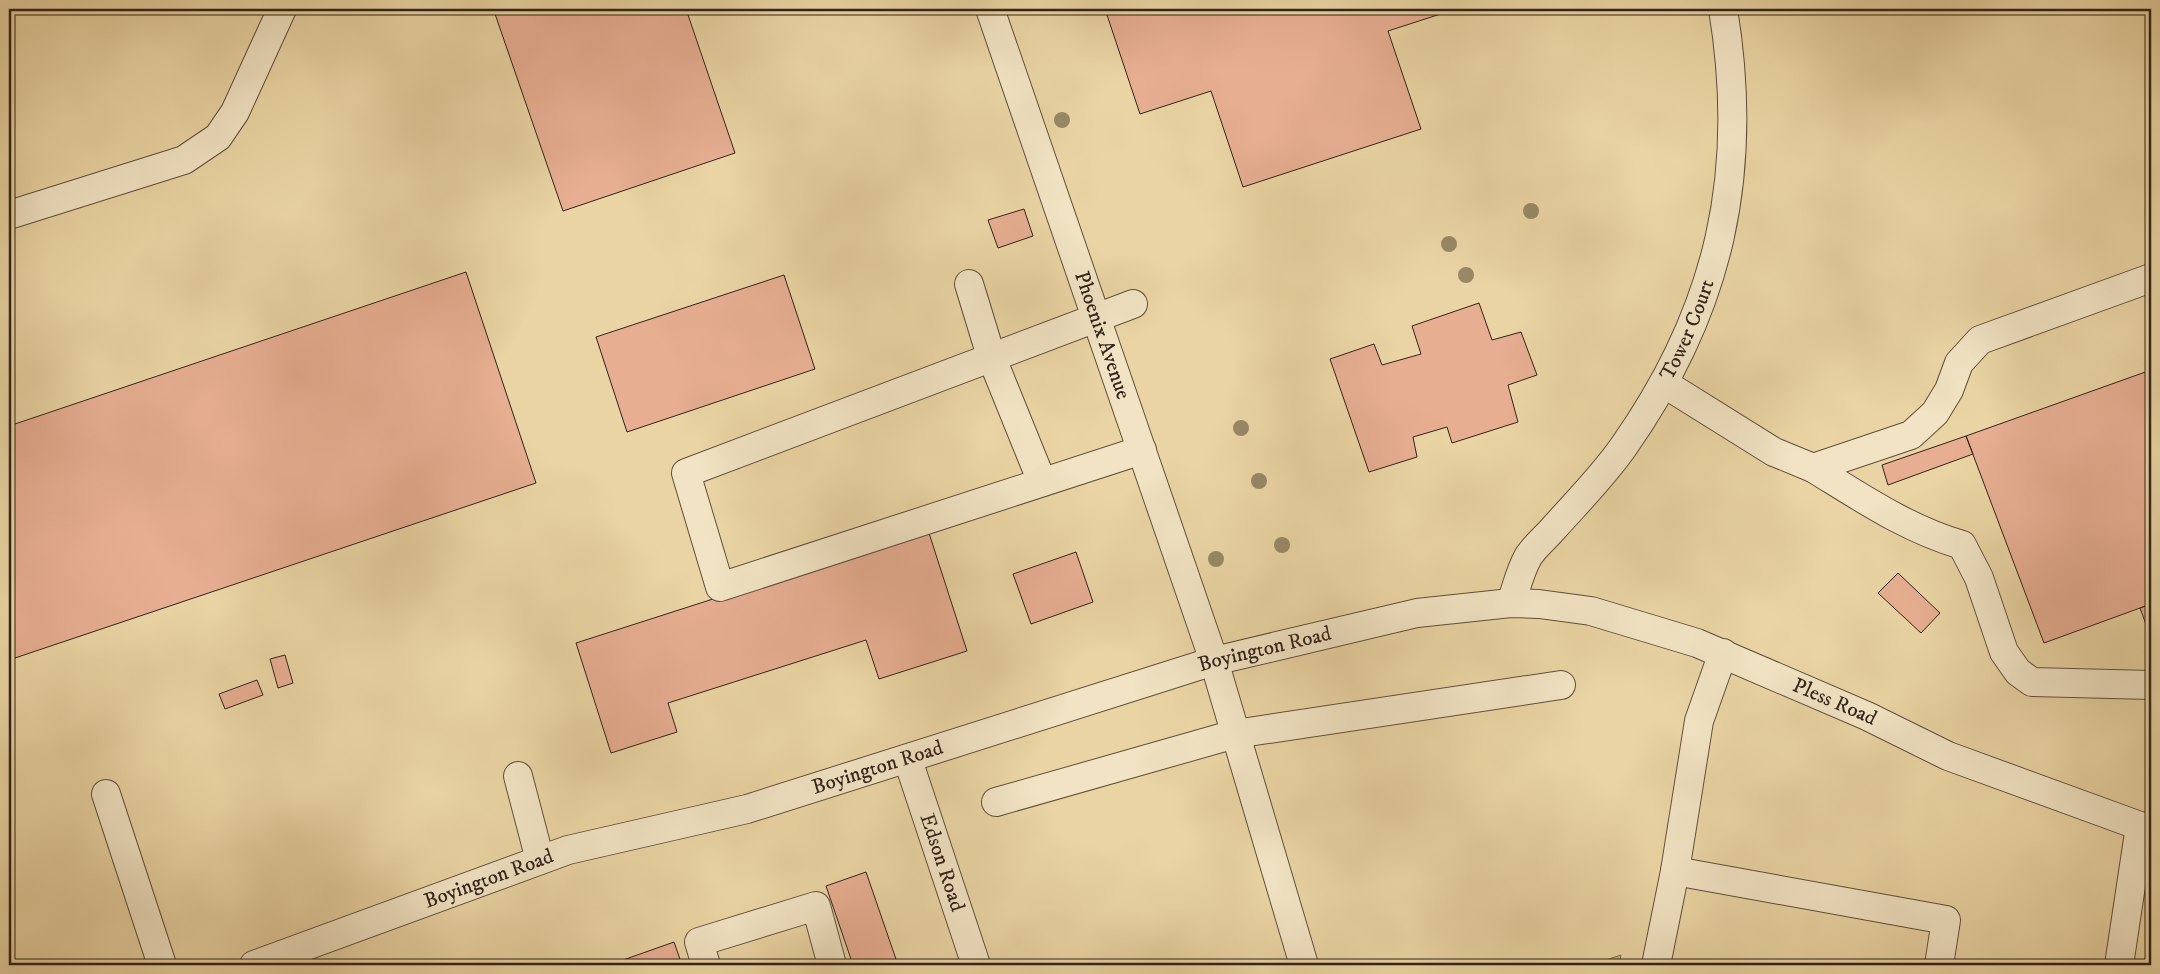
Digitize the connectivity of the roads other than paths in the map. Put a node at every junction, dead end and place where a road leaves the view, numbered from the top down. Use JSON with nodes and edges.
{"nodes":[{"id":1,"x":282,"y":9,"type":"edge"},
{"id":2,"x":990,"y":9,"type":"edge"},
{"id":3,"x":1723,"y":9,"type":"edge"},
{"id":4,"x":9,"y":215,"type":"edge"},
{"id":5,"x":2151,"y":278,"type":"edge"},
{"id":6,"x":969,"y":284,"type":"dead end"},
{"id":7,"x":1133,"y":304,"type":"dead end"},
{"id":8,"x":1096,"y":316,"type":"junction"},
{"id":9,"x":991,"y":356,"type":"junction"},
{"id":10,"x":1665,"y":384,"type":"junction"},
{"id":11,"x":1142,"y":450,"type":"junction"},
{"id":12,"x":1813,"y":468,"type":"junction"},
{"id":13,"x":1042,"y":482,"type":"junction"},
{"id":14,"x":1511,"y":603,"type":"junction"},
{"id":15,"x":1723,"y":654,"type":"junction"},
{"id":16,"x":1214,"y":661,"type":"junction"},
{"id":17,"x":1560,"y":685,"type":"dead end"},
{"id":18,"x":2151,"y":685,"type":"edge"},
{"id":19,"x":1235,"y":734,"type":"junction"},
{"id":20,"x":908,"y":760,"type":"junction"},
{"id":21,"x":518,"y":776,"type":"dead end"},
{"id":22,"x":106,"y":794,"type":"dead end"},
{"id":23,"x":996,"y":802,"type":"dead end"},
{"id":24,"x":2146,"y":827,"type":"edge"},
{"id":25,"x":540,"y":860,"type":"junction"},
{"id":26,"x":1675,"y":871,"type":"junction"},
{"id":27,"x":162,"y":965,"type":"edge"},
{"id":28,"x":254,"y":965,"type":"edge"},
{"id":29,"x":706,"y":965,"type":"edge"},
{"id":30,"x":832,"y":965,"type":"edge"},
{"id":31,"x":976,"y":965,"type":"edge"},
{"id":32,"x":1304,"y":965,"type":"edge"},
{"id":33,"x":1656,"y":965,"type":"edge"},
{"id":34,"x":1940,"y":965,"type":"edge"},
{"id":35,"x":2119,"y":965,"type":"edge"}],
"edges":[{"from":1,"to":4,"type":"street"},
{"from":2,"to":8,"type":"street","name":"Phoenix Avenue"},
{"from":3,"to":10,"type":"street","name":"Tower Court"},
{"from":5,"to":12,"type":"street"},
{"from":6,"to":9,"type":"street"},
{"from":7,"to":8,"type":"street"},
{"from":8,"to":9,"type":"street"},
{"from":8,"to":11,"type":"street","name":"Phoenix Avenue"},
{"from":9,"to":13,"type":"street"},
{"from":9,"to":13,"type":"street"},
{"from":10,"to":12,"type":"street"},
{"from":10,"to":14,"type":"street","name":"Tower Court"},
{"from":11,"to":13,"type":"street"},
{"from":11,"to":16,"type":"street","name":"Phoenix Avenue"},
{"from":12,"to":18,"type":"street"},
{"from":14,"to":15,"type":"street","name":"Pless Road"},
{"from":14,"to":16,"type":"street","name":"Boyington Road"},
{"from":15,"to":24,"type":"street","name":"Pless Road"},
{"from":15,"to":26,"type":"street"},
{"from":16,"to":19,"type":"street","name":"Phoenix Avenue"},
{"from":16,"to":20,"type":"street","name":"Boyington Road"},
{"from":17,"to":19,"type":"street"},
{"from":19,"to":23,"type":"street"},
{"from":19,"to":32,"type":"street","name":"Phoenix Avenue"},
{"from":20,"to":25,"type":"street","name":"Boyington Road"},
{"from":20,"to":31,"type":"street","name":"Edson Road"},
{"from":21,"to":25,"type":"street"},
{"from":22,"to":27,"type":"street"},
{"from":24,"to":35,"type":"street"},
{"from":25,"to":28,"type":"street","name":"Boyington Road"},
{"from":26,"to":33,"type":"street"},
{"from":26,"to":34,"type":"street"},
{"from":29,"to":30,"type":"street"}]}
